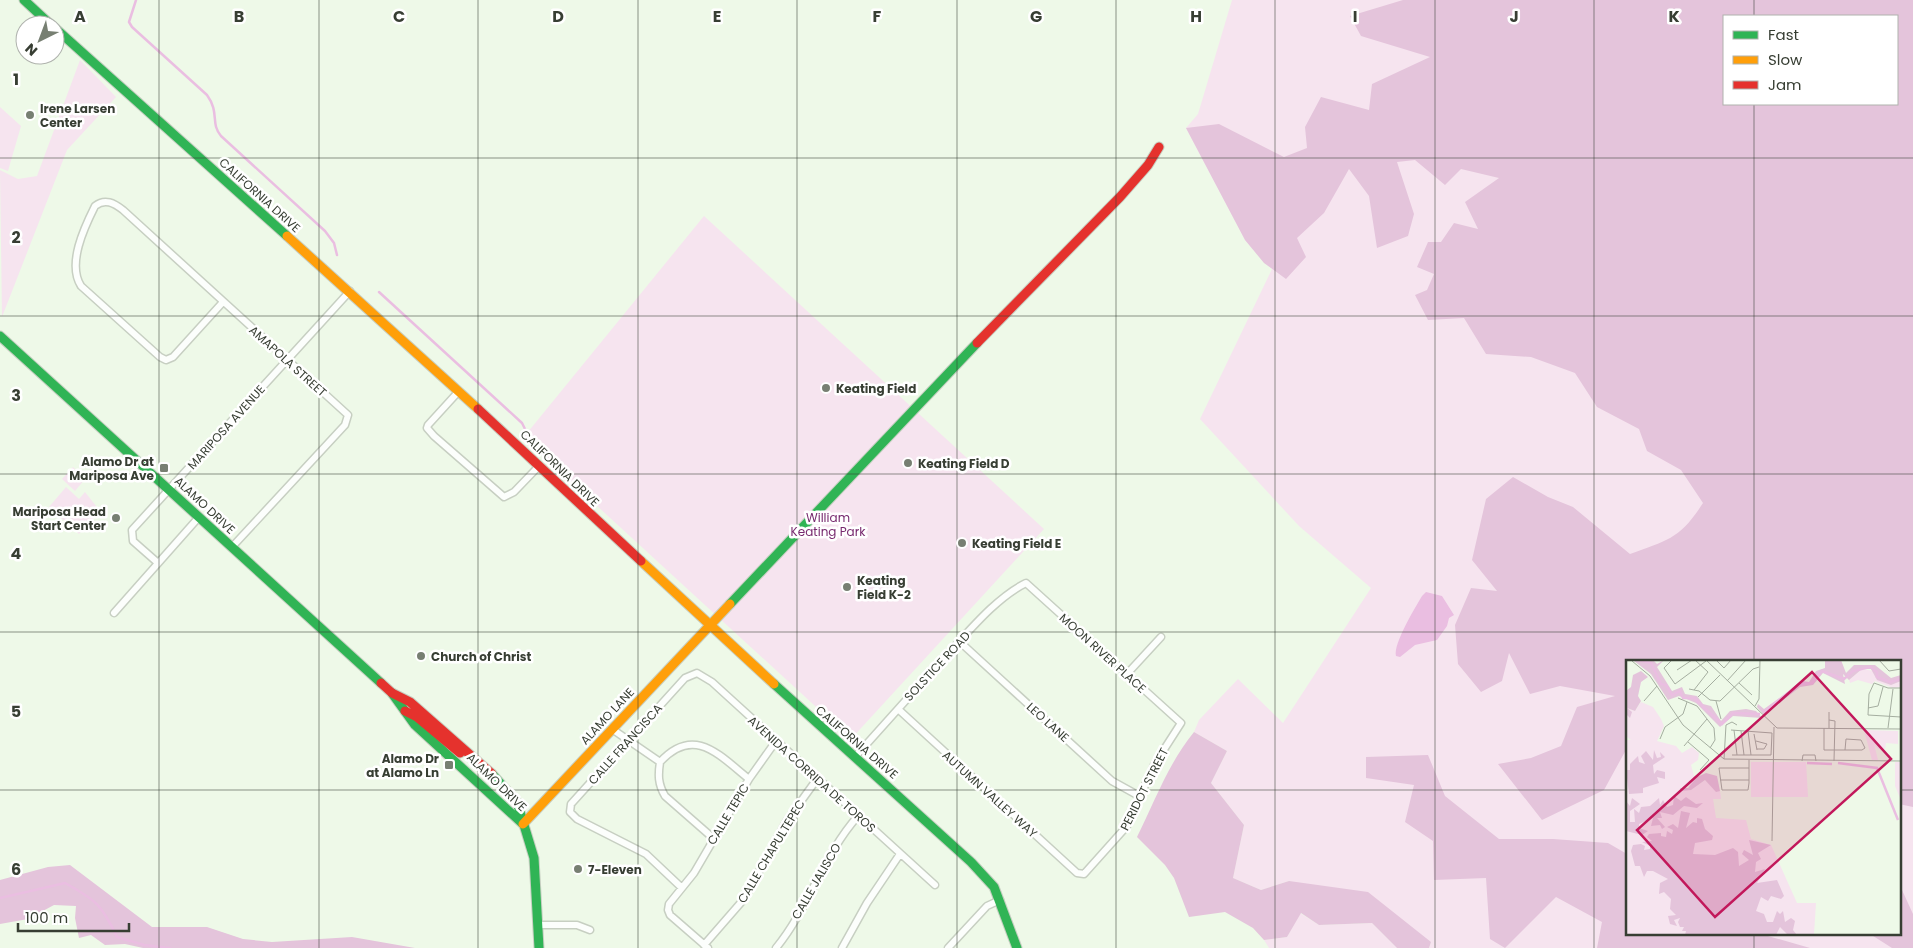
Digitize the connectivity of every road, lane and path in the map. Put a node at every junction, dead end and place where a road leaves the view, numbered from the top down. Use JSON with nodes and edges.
{"nodes":[{"id":1,"x":24,"y":0,"type":"edge"},
{"id":2,"x":40,"y":15,"type":"edge"},
{"id":3,"x":65,"y":37,"type":"edge"},
{"id":4,"x":1159,"y":147,"type":"dead end"},
{"id":5,"x":350,"y":291,"type":"junction"},
{"id":6,"x":223,"y":302,"type":"junction"},
{"id":7,"x":0,"y":336,"type":"edge"},
{"id":8,"x":287,"y":360,"type":"junction"},
{"id":9,"x":459,"y":391,"type":"junction"},
{"id":10,"x":539,"y":466,"type":"junction"},
{"id":11,"x":169,"y":490,"type":"junction"},
{"id":12,"x":199,"y":517,"type":"junction"},
{"id":13,"x":232,"y":547,"type":"junction"},
{"id":14,"x":158,"y":563,"type":"junction"},
{"id":15,"x":1026,"y":583,"type":"joint"},
{"id":16,"x":114,"y":613,"type":"dead end"},
{"id":17,"x":710,"y":625,"type":"junction"},
{"id":18,"x":1161,"y":637,"type":"dead end"},
{"id":19,"x":960,"y":642,"type":"junction"},
{"id":20,"x":1126,"y":674,"type":"junction"},
{"id":21,"x":685,"y":678,"type":"joint"},
{"id":22,"x":392,"y":693,"type":"junction"},
{"id":23,"x":400,"y":709,"type":"junction"},
{"id":24,"x":898,"y":709,"type":"junction"},
{"id":25,"x":1181,"y":723,"type":"joint"},
{"id":26,"x":612,"y":729,"type":"junction"},
{"id":27,"x":629,"y":741,"type":"junction"},
{"id":28,"x":776,"y":741,"type":"junction"},
{"id":29,"x":855,"y":757,"type":"junction"},
{"id":30,"x":475,"y":759,"type":"junction"},
{"id":31,"x":660,"y":762,"type":"junction"},
{"id":32,"x":749,"y":779,"type":"junction"},
{"id":33,"x":817,"y":779,"type":"junction"},
{"id":34,"x":1141,"y":796,"type":"junction"},
{"id":35,"x":858,"y":816,"type":"junction"},
{"id":36,"x":523,"y":824,"type":"junction"},
{"id":37,"x":713,"y":838,"type":"junction"},
{"id":38,"x":900,"y":854,"type":"junction"},
{"id":39,"x":1084,"y":874,"type":"joint"},
{"id":40,"x":935,"y":885,"type":"dead end"},
{"id":41,"x":682,"y":888,"type":"junction"},
{"id":42,"x":1000,"y":900,"type":"junction"},
{"id":43,"x":538,"y":926,"type":"junction"},
{"id":44,"x":590,"y":930,"type":"dead end"},
{"id":45,"x":706,"y":946,"type":"edge"},
{"id":46,"x":539,"y":948,"type":"edge"},
{"id":47,"x":776,"y":948,"type":"edge"},
{"id":48,"x":842,"y":948,"type":"edge"},
{"id":49,"x":948,"y":948,"type":"edge"},
{"id":50,"x":1017,"y":948,"type":"edge"}],
"edges":[{"from":1,"to":2,"type":"street"},
{"from":3,"to":5,"type":"street","name":"CALIFORNIA DRIVE"},
{"from":4,"to":17,"type":"street","name":"ALAMO LANE"},
{"from":5,"to":8,"type":"street","name":"MARIPOSA AVENUE"},
{"from":5,"to":9,"type":"street","name":"CALIFORNIA DRIVE"},
{"from":6,"to":6,"type":"street","name":"AMAPOLA STREET"},
{"from":6,"to":8,"type":"street","name":"AMAPOLA STREET"},
{"from":7,"to":11,"type":"street","name":"ALAMO DRIVE"},
{"from":8,"to":11,"type":"street","name":"MARIPOSA AVENUE"},
{"from":8,"to":13,"type":"street","name":"AMAPOLA STREET"},
{"from":9,"to":10,"type":"street","name":"CALIFORNIA DRIVE"},
{"from":9,"to":10,"type":"street"},
{"from":10,"to":17,"type":"street","name":"CALIFORNIA DRIVE"},
{"from":11,"to":12,"type":"street","name":"ALAMO DRIVE"},
{"from":11,"to":14,"type":"street","name":"MARIPOSA AVENUE"},
{"from":12,"to":13,"type":"street","name":"ALAMO DRIVE"},
{"from":12,"to":14,"type":"street"},
{"from":13,"to":22,"type":"street","name":"ALAMO DRIVE"},
{"from":14,"to":16,"type":"street"},
{"from":15,"to":19,"type":"street","name":"SOLSTICE ROAD"},
{"from":15,"to":20,"type":"street","name":"MOON RIVER PLACE"},
{"from":17,"to":26,"type":"street","name":"ALAMO LANE"},
{"from":17,"to":29,"type":"street","name":"CALIFORNIA DRIVE"},
{"from":18,"to":20,"type":"street"},
{"from":19,"to":24,"type":"street","name":"SOLSTICE ROAD"},
{"from":19,"to":34,"type":"street","name":"LEO LANE"},
{"from":20,"to":25,"type":"street","name":"MOON RIVER PLACE"},
{"from":21,"to":27,"type":"street","name":"CALLE FRANCISCA"},
{"from":21,"to":28,"type":"street","name":"AVENIDA CORRIDA DE TOROS"},
{"from":22,"to":23,"type":"street","name":"ALAMO DRIVE"},
{"from":22,"to":30,"type":"street","name":"ALAMO DRIVE"},
{"from":23,"to":30,"type":"street"},
{"from":23,"to":36,"type":"street","name":"ALAMO DRIVE"},
{"from":24,"to":29,"type":"street","name":"SOLSTICE ROAD"},
{"from":24,"to":39,"type":"street","name":"AUTUMN VALLEY WAY"},
{"from":25,"to":34,"type":"street","name":"PERIDOT STREET"},
{"from":26,"to":27,"type":"street"},
{"from":26,"to":36,"type":"street","name":"ALAMO LANE"},
{"from":27,"to":31,"type":"street"},
{"from":27,"to":41,"type":"street","name":"CALLE FRANCISCA"},
{"from":28,"to":32,"type":"street","name":"CALLE TEPIC"},
{"from":28,"to":33,"type":"street","name":"AVENIDA CORRIDA DE TOROS"},
{"from":29,"to":42,"type":"street","name":"CALIFORNIA DRIVE"},
{"from":30,"to":36,"type":"street","name":"ALAMO DRIVE"},
{"from":31,"to":32,"type":"street"},
{"from":31,"to":37,"type":"street"},
{"from":32,"to":37,"type":"street","name":"CALLE TEPIC"},
{"from":33,"to":35,"type":"street","name":"AVENIDA CORRIDA DE TOROS"},
{"from":33,"to":45,"type":"street","name":"CALLE CHAPULTEPEC"},
{"from":34,"to":39,"type":"street","name":"PERIDOT STREET"},
{"from":35,"to":38,"type":"street","name":"AVENIDA CORRIDA DE TOROS"},
{"from":35,"to":47,"type":"street","name":"CALLE JALISCO"},
{"from":36,"to":43,"type":"street","name":"ALAMO DRIVE"},
{"from":37,"to":41,"type":"street","name":"CALLE TEPIC"},
{"from":38,"to":40,"type":"street","name":"AVENIDA CORRIDA DE TOROS"},
{"from":38,"to":48,"type":"street"},
{"from":41,"to":45,"type":"street","name":"CALLE TEPIC"},
{"from":42,"to":49,"type":"street"},
{"from":42,"to":50,"type":"street","name":"CALIFORNIA DRIVE"},
{"from":43,"to":44,"type":"street"},
{"from":43,"to":46,"type":"street","name":"ALAMO DRIVE"}]}
